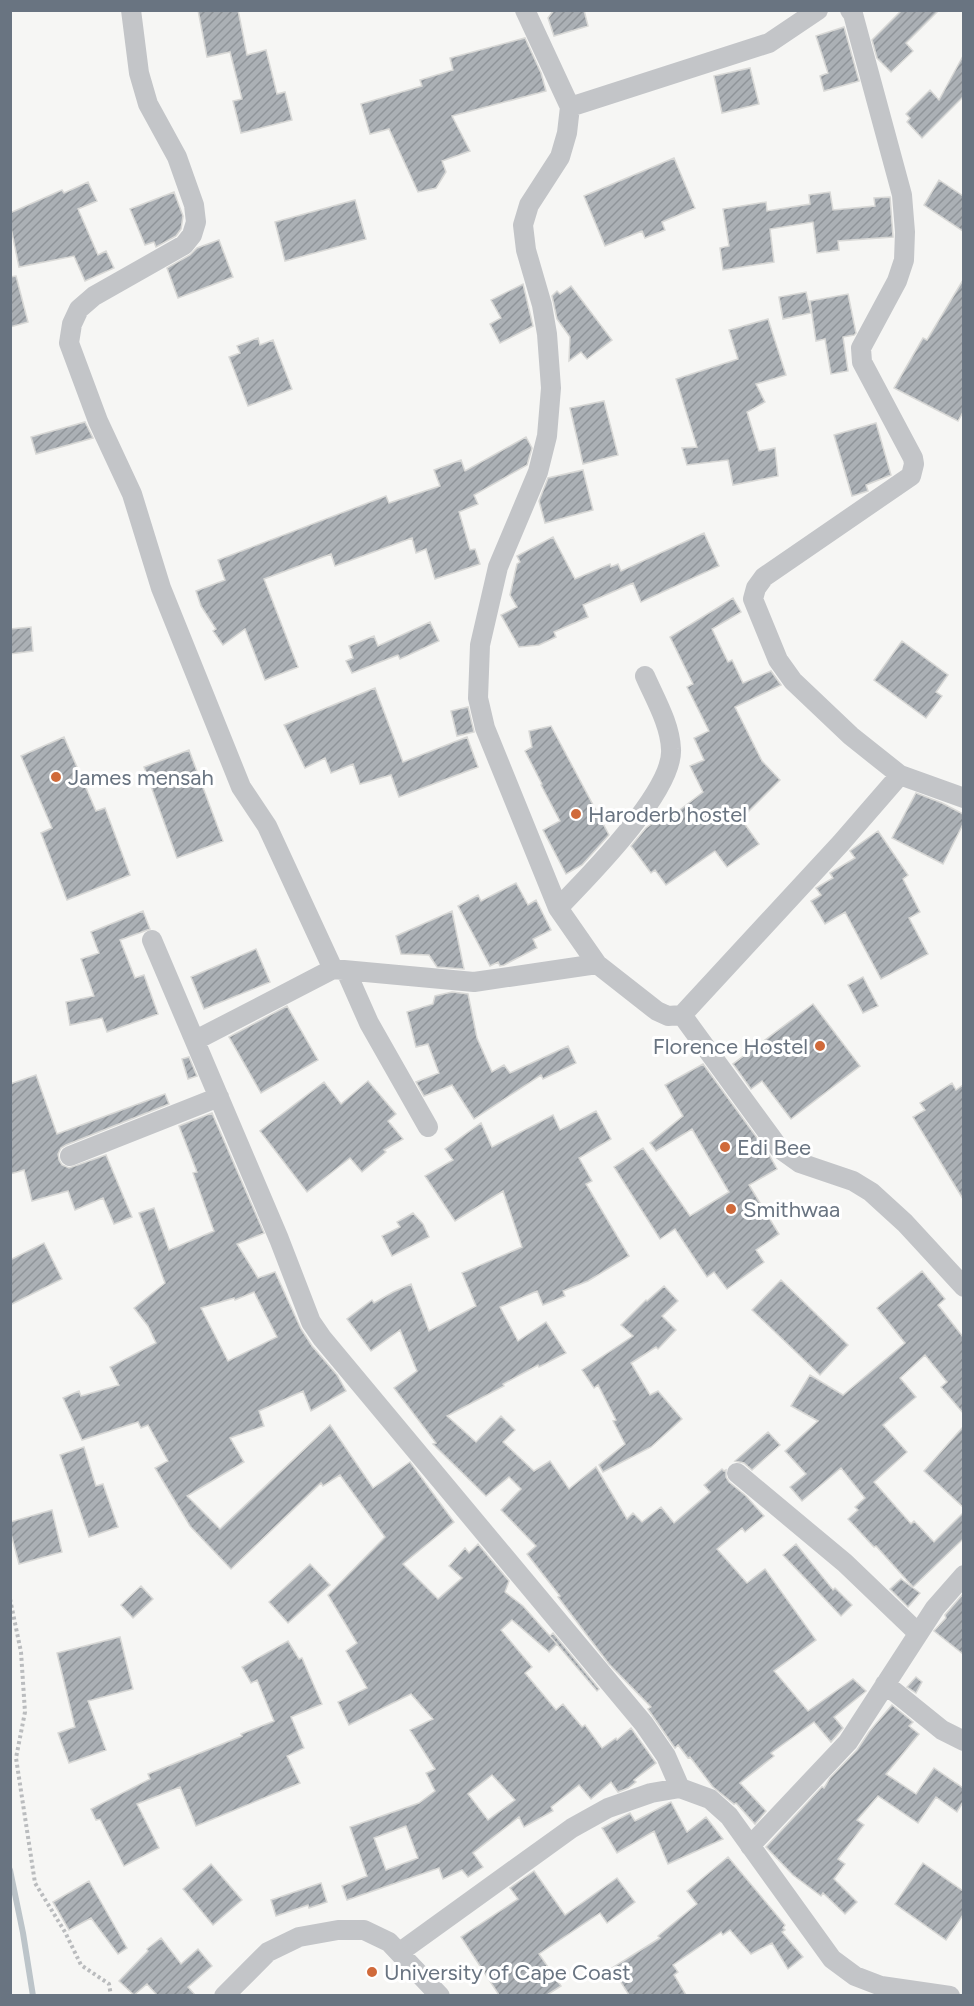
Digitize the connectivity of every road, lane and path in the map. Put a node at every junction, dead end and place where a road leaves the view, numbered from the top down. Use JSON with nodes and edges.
{"nodes":[{"id":1,"x":131,"y":10,"type":"edge"},
{"id":2,"x":525,"y":10,"type":"edge"},
{"id":3,"x":818,"y":10,"type":"edge"},
{"id":4,"x":850,"y":10,"type":"edge"},
{"id":5,"x":570,"y":107,"type":"junction"},
{"id":6,"x":645,"y":676,"type":"dead end"},
{"id":7,"x":900,"y":775,"type":"junction"},
{"id":8,"x":963,"y":798,"type":"edge"},
{"id":9,"x":558,"y":908,"type":"junction"},
{"id":10,"x":152,"y":940,"type":"dead end"},
{"id":11,"x":597,"y":964,"type":"junction"},
{"id":12,"x":339,"y":970,"type":"junction"},
{"id":13,"x":682,"y":1015,"type":"junction"},
{"id":14,"x":196,"y":1040,"type":"junction"},
{"id":15,"x":219,"y":1096,"type":"junction"},
{"id":16,"x":428,"y":1127,"type":"dead end"},
{"id":17,"x":70,"y":1156,"type":"dead end"},
{"id":18,"x":963,"y":1287,"type":"edge"},
{"id":19,"x":737,"y":1473,"type":"dead end"},
{"id":20,"x":963,"y":1575,"type":"edge"},
{"id":21,"x":10,"y":1599,"type":"edge"},
{"id":22,"x":918,"y":1633,"type":"junction"},
{"id":23,"x":885,"y":1684,"type":"junction"},
{"id":24,"x":963,"y":1741,"type":"edge"},
{"id":25,"x":680,"y":1788,"type":"junction"},
{"id":26,"x":750,"y":1846,"type":"junction"},
{"id":27,"x":400,"y":1952,"type":"junction"},
{"id":28,"x":111,"y":1995,"type":"edge"},
{"id":29,"x":224,"y":1995,"type":"edge"},
{"id":30,"x":440,"y":1995,"type":"edge"},
{"id":31,"x":950,"y":1995,"type":"edge"}],
"edges":[{"from":1,"to":12,"type":"street"},
{"from":2,"to":5,"type":"street"},
{"from":3,"to":5,"type":"street"},
{"from":4,"to":7,"type":"street"},
{"from":5,"to":9,"type":"street"},
{"from":6,"to":9,"type":"street"},
{"from":7,"to":8,"type":"street"},
{"from":7,"to":13,"type":"street"},
{"from":9,"to":11,"type":"street"},
{"from":10,"to":14,"type":"street"},
{"from":11,"to":12,"type":"street"},
{"from":11,"to":13,"type":"street"},
{"from":12,"to":14,"type":"street"},
{"from":12,"to":16,"type":"street"},
{"from":13,"to":18,"type":"street"},
{"from":14,"to":15,"type":"street"},
{"from":15,"to":17,"type":"street"},
{"from":15,"to":25,"type":"street"},
{"from":19,"to":22,"type":"street"},
{"from":20,"to":22,"type":"street"},
{"from":21,"to":28,"type":"path"},
{"from":22,"to":23,"type":"street"},
{"from":23,"to":24,"type":"street"},
{"from":23,"to":26,"type":"street"},
{"from":25,"to":26,"type":"street"},
{"from":25,"to":27,"type":"street"},
{"from":26,"to":31,"type":"street"},
{"from":27,"to":29,"type":"street"},
{"from":27,"to":30,"type":"street"}]}
